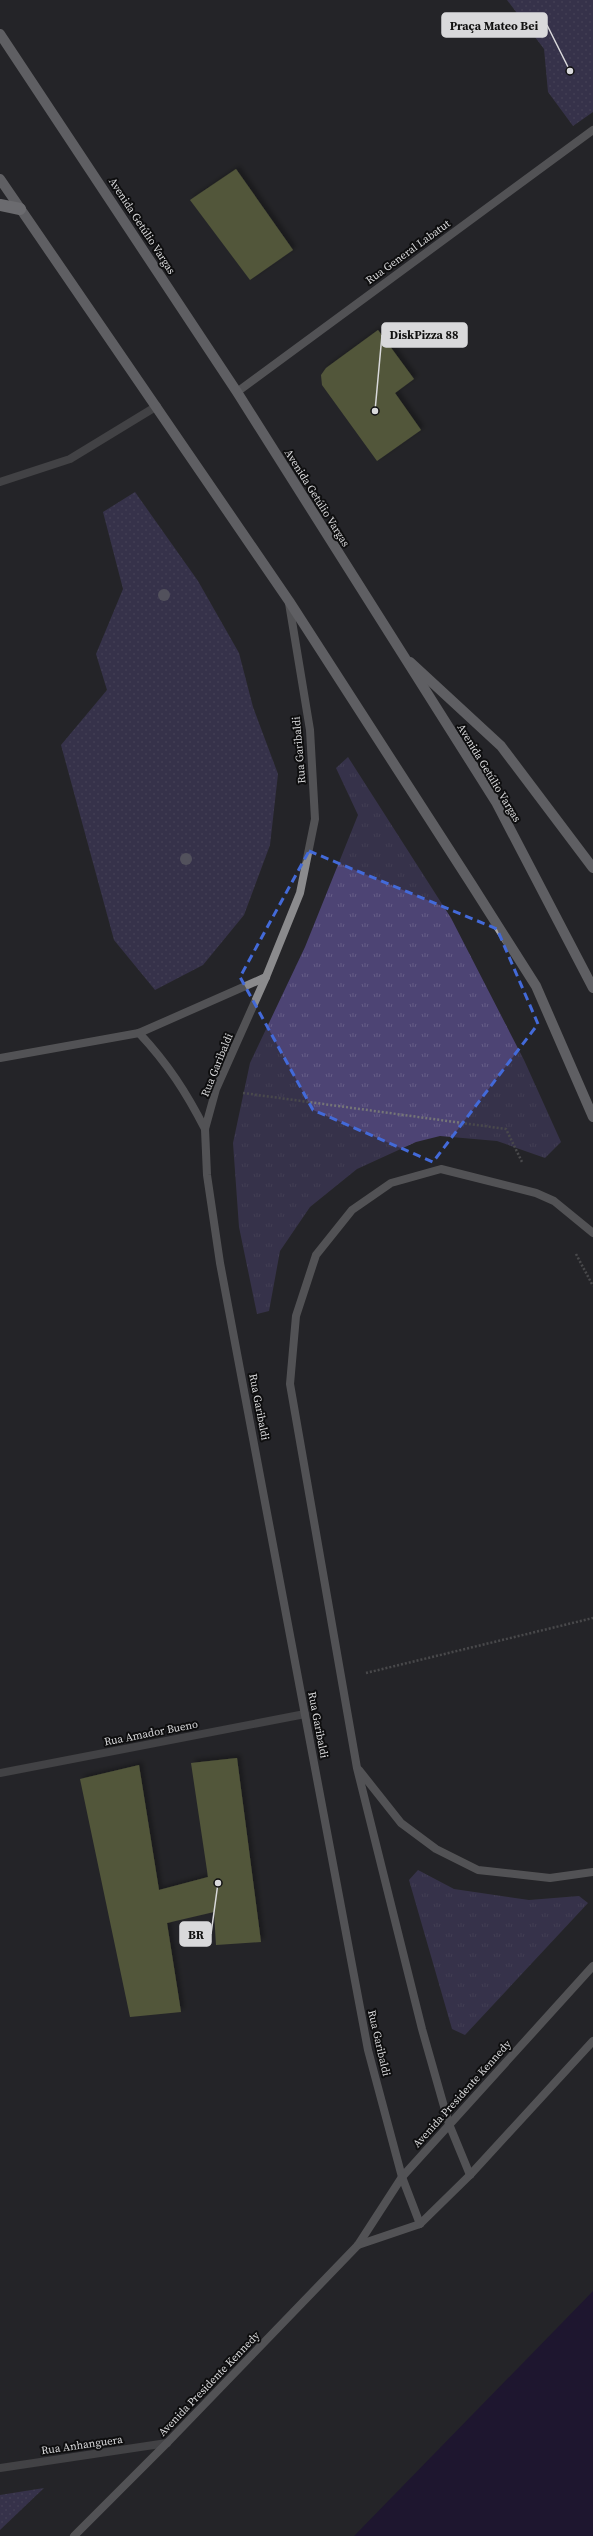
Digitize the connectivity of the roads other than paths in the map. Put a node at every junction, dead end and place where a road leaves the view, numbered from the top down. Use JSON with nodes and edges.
{"nodes":[{"id":1,"x":0,"y":34,"type":"edge"},
{"id":2,"x":593,"y":130,"type":"edge"},
{"id":3,"x":0,"y":180,"type":"edge"},
{"id":4,"x":0,"y":206,"type":"edge"},
{"id":5,"x":20,"y":209,"type":"junction"},
{"id":6,"x":237,"y":392,"type":"junction"},
{"id":7,"x":157,"y":406,"type":"junction"},
{"id":8,"x":0,"y":482,"type":"edge"},
{"id":9,"x":289,"y":601,"type":"junction"},
{"id":10,"x":399,"y":653,"type":"junction"},
{"id":11,"x":593,"y":868,"type":"edge"},
{"id":12,"x":266,"y":977,"type":"junction"},
{"id":13,"x":593,"y":988,"type":"edge"},
{"id":14,"x":139,"y":1033,"type":"junction"},
{"id":15,"x":0,"y":1058,"type":"edge"},
{"id":16,"x":593,"y":1117,"type":"edge"},
{"id":17,"x":205,"y":1130,"type":"junction"},
{"id":18,"x":593,"y":1233,"type":"edge"},
{"id":19,"x":305,"y":1714,"type":"junction"},
{"id":20,"x":357,"y":1768,"type":"junction"},
{"id":21,"x":0,"y":1773,"type":"edge"},
{"id":22,"x":593,"y":1872,"type":"edge"},
{"id":23,"x":593,"y":1966,"type":"edge"},
{"id":24,"x":593,"y":2041,"type":"edge"},
{"id":25,"x":449,"y":2124,"type":"junction"},
{"id":26,"x":470,"y":2175,"type":"junction"},
{"id":27,"x":402,"y":2177,"type":"junction"},
{"id":28,"x":420,"y":2224,"type":"junction"},
{"id":29,"x":358,"y":2245,"type":"junction"},
{"id":30,"x":167,"y":2443,"type":"junction"},
{"id":31,"x":0,"y":2468,"type":"edge"},
{"id":32,"x":74,"y":2536,"type":"edge"}],
"edges":[{"from":1,"to":6,"type":"main road","name":"Avenida Getúlio Vargas"},
{"from":2,"to":6,"type":"main road","name":"Rua General Labatut"},
{"from":3,"to":5,"type":"main road"},
{"from":4,"to":5,"type":"highway"},
{"from":5,"to":7,"type":"main road"},
{"from":6,"to":10,"type":"main road","name":"Avenida Getúlio Vargas"},
{"from":7,"to":8,"type":"street"},
{"from":7,"to":9,"type":"main road"},
{"from":9,"to":12,"type":"main road","name":"Rua Garibaldi"},
{"from":9,"to":16,"type":"main road"},
{"from":10,"to":11,"type":"main road"},
{"from":10,"to":13,"type":"main road","name":"Avenida Getúlio Vargas"},
{"from":12,"to":14,"type":"main road"},
{"from":12,"to":17,"type":"main road","name":"Rua Garibaldi"},
{"from":14,"to":15,"type":"main road"},
{"from":14,"to":17,"type":"main road"},
{"from":17,"to":19,"type":"main road","name":"Rua Garibaldi"},
{"from":18,"to":20,"type":"main road"},
{"from":19,"to":21,"type":"street","name":"Rua Amador Bueno"},
{"from":19,"to":27,"type":"main road","name":"Rua Garibaldi"},
{"from":20,"to":22,"type":"main road"},
{"from":20,"to":25,"type":"main road"},
{"from":23,"to":25,"type":"main road","name":"Avenida Presidente Kennedy"},
{"from":24,"to":26,"type":"main road","name":"Avenida Presidente Kennedy"},
{"from":25,"to":26,"type":"main road"},
{"from":25,"to":27,"type":"main road","name":"Avenida Presidente Kennedy"},
{"from":26,"to":28,"type":"main road","name":"Avenida Presidente Kennedy"},
{"from":27,"to":28,"type":"main road","name":"Rua Garibaldi"},
{"from":27,"to":29,"type":"main road","name":"Avenida Presidente Kennedy"},
{"from":28,"to":29,"type":"main road","name":"Avenida Presidente Kennedy"},
{"from":29,"to":30,"type":"main road","name":"Avenida Presidente Kennedy"},
{"from":30,"to":31,"type":"street","name":"Rua Anhanguera"},
{"from":30,"to":32,"type":"main road","name":"Avenida Presidente Kennedy"}]}
